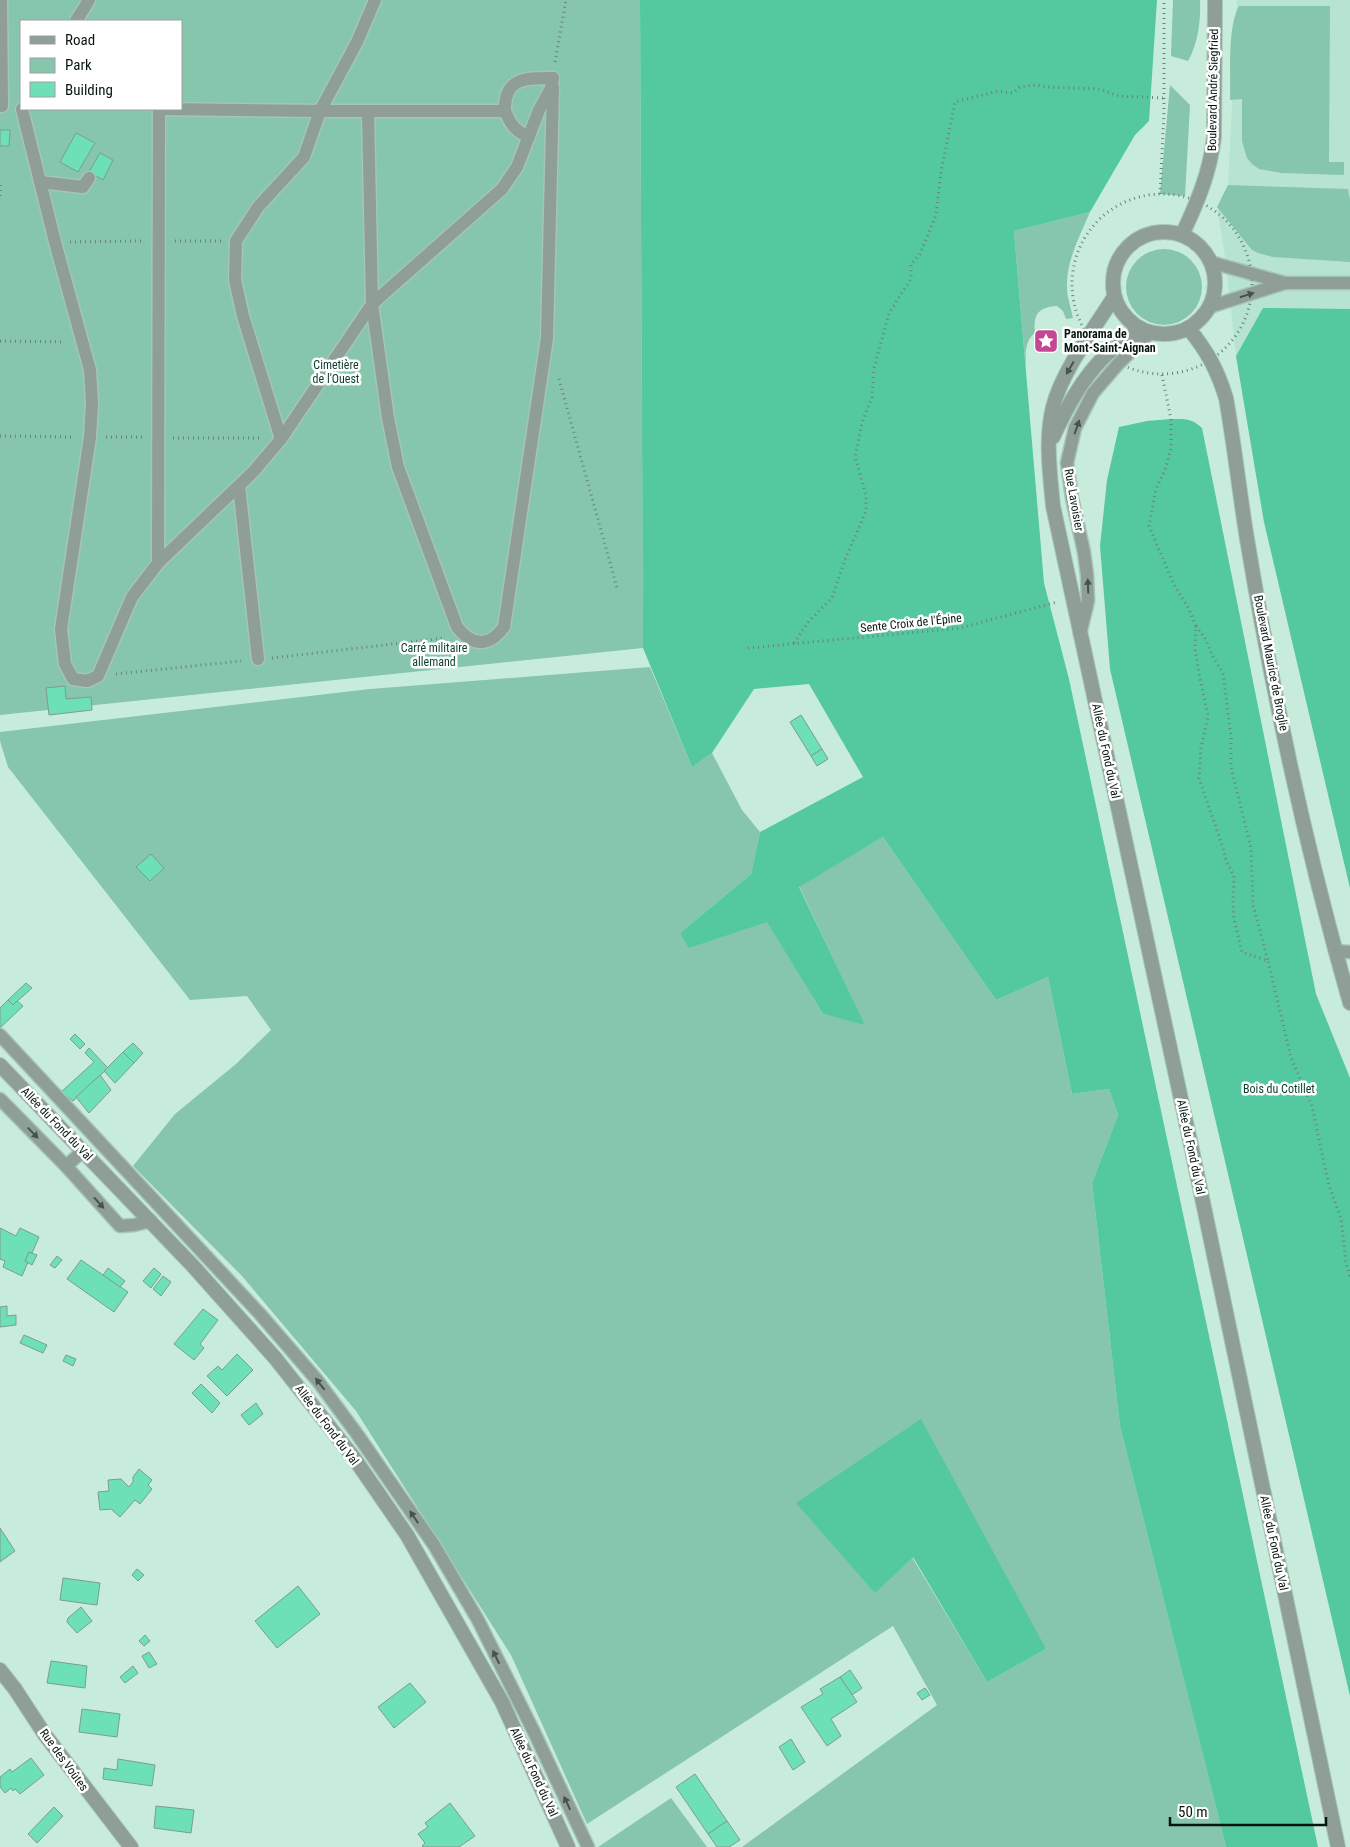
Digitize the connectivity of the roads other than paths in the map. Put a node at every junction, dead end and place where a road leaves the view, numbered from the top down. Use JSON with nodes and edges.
{"nodes":[{"id":1,"x":1,"y":0,"type":"edge"},
{"id":2,"x":89,"y":0,"type":"edge"},
{"id":3,"x":375,"y":0,"type":"edge"},
{"id":4,"x":1215,"y":0,"type":"edge"},
{"id":5,"x":77,"y":20,"type":"edge"},
{"id":6,"x":553,"y":78,"type":"junction"},
{"id":7,"x":1,"y":106,"type":"edge"},
{"id":8,"x":20,"y":108,"type":"edge"},
{"id":9,"x":182,"y":109,"type":"edge"},
{"id":10,"x":22,"y":110,"type":"edge"},
{"id":11,"x":161,"y":110,"type":"edge"},
{"id":12,"x":320,"y":111,"type":"junction"},
{"id":13,"x":368,"y":111,"type":"junction"},
{"id":14,"x":505,"y":111,"type":"junction"},
{"id":15,"x":529,"y":137,"type":"junction"},
{"id":16,"x":89,"y":178,"type":"dead end"},
{"id":17,"x":40,"y":182,"type":"junction"},
{"id":18,"x":1182,"y":235,"type":"junction"},
{"id":19,"x":1210,"y":262,"type":"junction"},
{"id":20,"x":1285,"y":283,"type":"junction"},
{"id":21,"x":1350,"y":283,"type":"edge"},
{"id":22,"x":1114,"y":297,"type":"junction"},
{"id":23,"x":372,"y":304,"type":"junction"},
{"id":24,"x":1209,"y":307,"type":"junction"},
{"id":25,"x":1189,"y":328,"type":"junction"},
{"id":26,"x":1145,"y":331,"type":"junction"},
{"id":27,"x":281,"y":439,"type":"junction"},
{"id":28,"x":1048,"y":446,"type":"junction"},
{"id":29,"x":239,"y":486,"type":"junction"},
{"id":30,"x":158,"y":563,"type":"junction"},
{"id":31,"x":1080,"y":634,"type":"junction"},
{"id":32,"x":258,"y":660,"type":"road end"},
{"id":33,"x":1335,"y":951,"type":"junction"},
{"id":34,"x":1350,"y":952,"type":"edge"},
{"id":35,"x":1350,"y":1003,"type":"edge"},
{"id":36,"x":0,"y":1035,"type":"edge"},
{"id":37,"x":0,"y":1064,"type":"edge"},
{"id":38,"x":0,"y":1098,"type":"edge"},
{"id":39,"x":83,"y":1151,"type":"junction"},
{"id":40,"x":66,"y":1166,"type":"junction"},
{"id":41,"x":151,"y":1221,"type":"junction"},
{"id":42,"x":0,"y":1670,"type":"edge"},
{"id":43,"x":131,"y":1847,"type":"edge"},
{"id":44,"x":568,"y":1847,"type":"edge"},
{"id":45,"x":588,"y":1847,"type":"edge"},
{"id":46,"x":1338,"y":1847,"type":"edge"}],
"edges":[{"from":1,"to":7,"type":"lane"},
{"from":2,"to":5,"type":"lane"},
{"from":3,"to":12,"type":"lane"},
{"from":4,"to":18,"type":"street","name":"Boulevard André Siegfried"},
{"from":6,"to":14,"type":"lane"},
{"from":6,"to":15,"type":"lane"},
{"from":6,"to":23,"type":"lane"},
{"from":7,"to":8,"type":"lane"},
{"from":9,"to":12,"type":"lane"},
{"from":10,"to":17,"type":"lane"},
{"from":11,"to":30,"type":"lane"},
{"from":12,"to":13,"type":"lane"},
{"from":12,"to":27,"type":"lane"},
{"from":13,"to":14,"type":"lane"},
{"from":13,"to":23,"type":"lane"},
{"from":14,"to":15,"type":"lane"},
{"from":15,"to":23,"type":"lane"},
{"from":16,"to":17,"type":"lane"},
{"from":17,"to":30,"type":"lane"},
{"from":18,"to":19,"type":"street"},
{"from":18,"to":22,"type":"street"},
{"from":19,"to":20,"type":"lane"},
{"from":19,"to":24,"type":"street"},
{"from":20,"to":21,"type":"lane"},
{"from":24,"to":20,"type":"lane","one_way":true},
{"from":22,"to":26,"type":"street"},
{"from":22,"to":28,"type":"street","name":"Allée du Fond du Val","one_way":true},
{"from":23,"to":27,"type":"lane"},
{"from":24,"to":25,"type":"street"},
{"from":25,"to":26,"type":"street"},
{"from":25,"to":33,"type":"street","name":"Boulevard Maurice de Broglie"},
{"from":26,"to":28,"type":"street"},
{"from":31,"to":26,"type":"lane","name":"Rue Lavoisier","one_way":true},
{"from":27,"to":29,"type":"lane"},
{"from":28,"to":31,"type":"street","name":"Allée du Fond du Val"},
{"from":29,"to":30,"type":"lane"},
{"from":29,"to":32,"type":"lane"},
{"from":31,"to":46,"type":"street","name":"Allée du Fond du Val"},
{"from":33,"to":34,"type":"lane"},
{"from":33,"to":35,"type":"street","name":"Boulevard Maurice de Broglie"},
{"from":45,"to":36,"type":"lane","one_way":true},
{"from":37,"to":39,"type":"street","name":"Allée du Fond du Val"},
{"from":38,"to":40,"type":"lane","one_way":true},
{"from":39,"to":40,"type":"lane"},
{"from":39,"to":41,"type":"street","name":"Allée du Fond du Val"},
{"from":40,"to":41,"type":"lane","one_way":true},
{"from":41,"to":44,"type":"street","name":"Allée du Fond du Val"},
{"from":42,"to":43,"type":"street","name":"Rue des Voûtes"}]}
